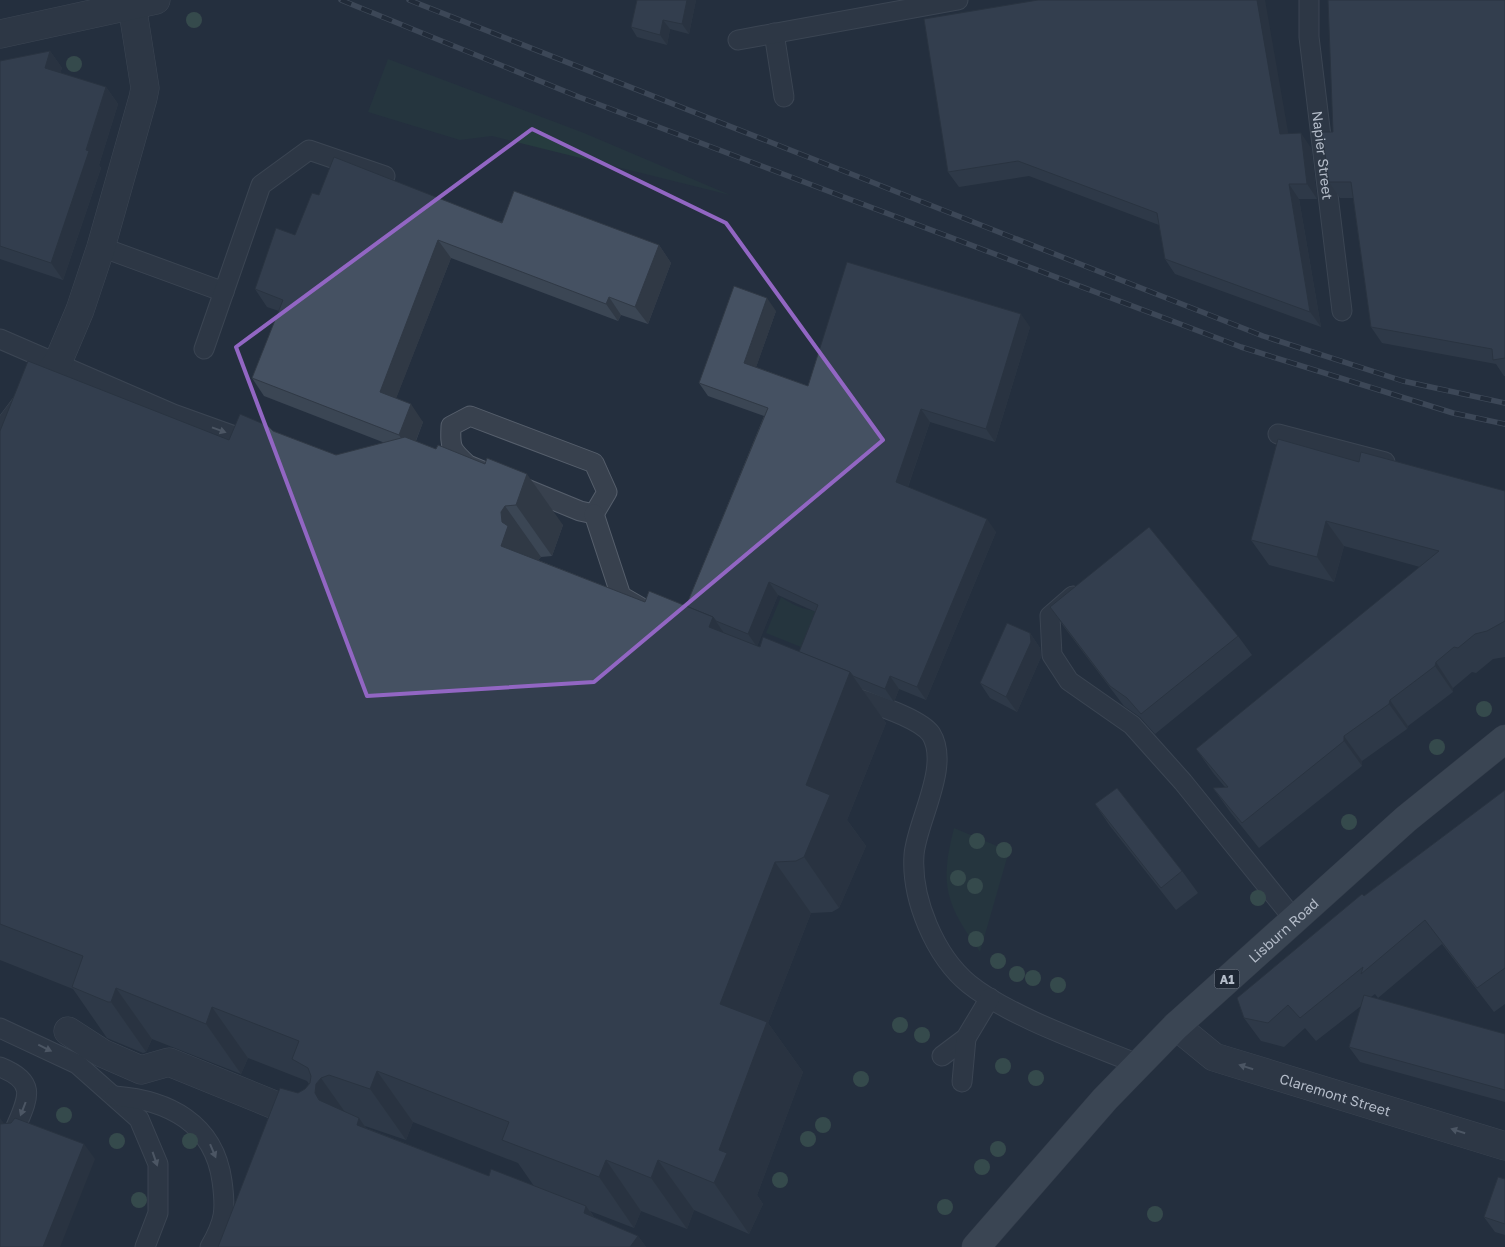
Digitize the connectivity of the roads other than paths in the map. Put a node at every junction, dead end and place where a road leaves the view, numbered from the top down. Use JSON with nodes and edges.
{"nodes":[{"id":1,"x":958,"y":0,"type":"edge"},
{"id":2,"x":1310,"y":0,"type":"edge"},
{"id":3,"x":148,"y":2,"type":"edge"},
{"id":4,"x":774,"y":33,"type":"junction"},
{"id":5,"x":0,"y":34,"type":"edge"},
{"id":6,"x":738,"y":40,"type":"dead end"},
{"id":7,"x":784,"y":97,"type":"dead end"},
{"id":8,"x":385,"y":176,"type":"edge"},
{"id":9,"x":100,"y":247,"type":"junction"},
{"id":10,"x":224,"y":292,"type":"junction"},
{"id":11,"x":1342,"y":311,"type":"dead end"},
{"id":12,"x":0,"y":339,"type":"edge"},
{"id":13,"x":204,"y":350,"type":"dead end"},
{"id":14,"x":58,"y":362,"type":"junction"},
{"id":15,"x":1278,"y":434,"type":"dead end"},
{"id":16,"x":0,"y":439,"type":"edge"},
{"id":17,"x":270,"y":449,"type":"edge"},
{"id":18,"x":455,"y":454,"type":"junction"},
{"id":19,"x":1401,"y":466,"type":"edge"},
{"id":20,"x":442,"y":468,"type":"edge"},
{"id":21,"x":594,"y":514,"type":"junction"},
{"id":22,"x":1086,"y":585,"type":"edge"},
{"id":23,"x":603,"y":589,"type":"edge"},
{"id":24,"x":622,"y":596,"type":"junction"},
{"id":25,"x":653,"y":614,"type":"edge"},
{"id":26,"x":834,"y":689,"type":"edge"},
{"id":27,"x":1505,"y":739,"type":"edge"},
{"id":28,"x":1293,"y":918,"type":"junction"},
{"id":29,"x":990,"y":998,"type":"junction"},
{"id":30,"x":1176,"y":1026,"type":"junction"},
{"id":31,"x":0,"y":1028,"type":"edge"},
{"id":32,"x":68,"y":1031,"type":"dead end"},
{"id":33,"x":966,"y":1038,"type":"junction"},
{"id":34,"x":942,"y":1056,"type":"dead end"},
{"id":35,"x":1140,"y":1065,"type":"junction"},
{"id":36,"x":0,"y":1067,"type":"edge"},
{"id":37,"x":962,"y":1082,"type":"dead end"},
{"id":38,"x":115,"y":1096,"type":"junction"},
{"id":39,"x":331,"y":1128,"type":"edge"},
{"id":40,"x":15,"y":1129,"type":"edge"},
{"id":41,"x":1505,"y":1146,"type":"edge"},
{"id":42,"x":145,"y":1247,"type":"edge"},
{"id":43,"x":210,"y":1247,"type":"edge"},
{"id":44,"x":976,"y":1247,"type":"edge"}],
"edges":[{"from":1,"to":4,"type":"lane"},
{"from":2,"to":11,"type":"lane","name":"Napier Street"},
{"from":3,"to":5,"type":"street"},
{"from":3,"to":9,"type":"street"},
{"from":4,"to":6,"type":"lane"},
{"from":4,"to":7,"type":"lane"},
{"from":8,"to":10,"type":"lane"},
{"from":9,"to":10,"type":"lane"},
{"from":9,"to":14,"type":"street"},
{"from":10,"to":13,"type":"lane"},
{"from":12,"to":14,"type":"lane"},
{"from":14,"to":16,"type":"street"},
{"from":14,"to":17,"type":"lane","one_way":true},
{"from":15,"to":19,"type":"lane"},
{"from":18,"to":20,"type":"lane"},
{"from":18,"to":21,"type":"lane"},
{"from":18,"to":21,"type":"lane"},
{"from":21,"to":24,"type":"lane"},
{"from":22,"to":28,"type":"lane"},
{"from":23,"to":24,"type":"lane"},
{"from":24,"to":25,"type":"lane"},
{"from":26,"to":29,"type":"lane"},
{"from":27,"to":28,"type":"main road","name":"Lisburn Road","number":"A1"},
{"from":28,"to":30,"type":"main road","name":"Lisburn Road","number":"A1"},
{"from":29,"to":33,"type":"lane"},
{"from":29,"to":35,"type":"lane"},
{"from":30,"to":35,"type":"main road","name":"Lisburn Road","number":"A1"},
{"from":41,"to":30,"type":"street","name":"Claremont Street","one_way":true},
{"from":31,"to":38,"type":"lane","one_way":true},
{"from":32,"to":39,"type":"street"},
{"from":33,"to":34,"type":"lane"},
{"from":33,"to":37,"type":"lane"},
{"from":35,"to":44,"type":"main road","name":"Lisburn Road","number":"A1"},
{"from":36,"to":40,"type":"lane","one_way":true},
{"from":38,"to":42,"type":"lane","one_way":true},
{"from":38,"to":43,"type":"lane","one_way":true}]}
